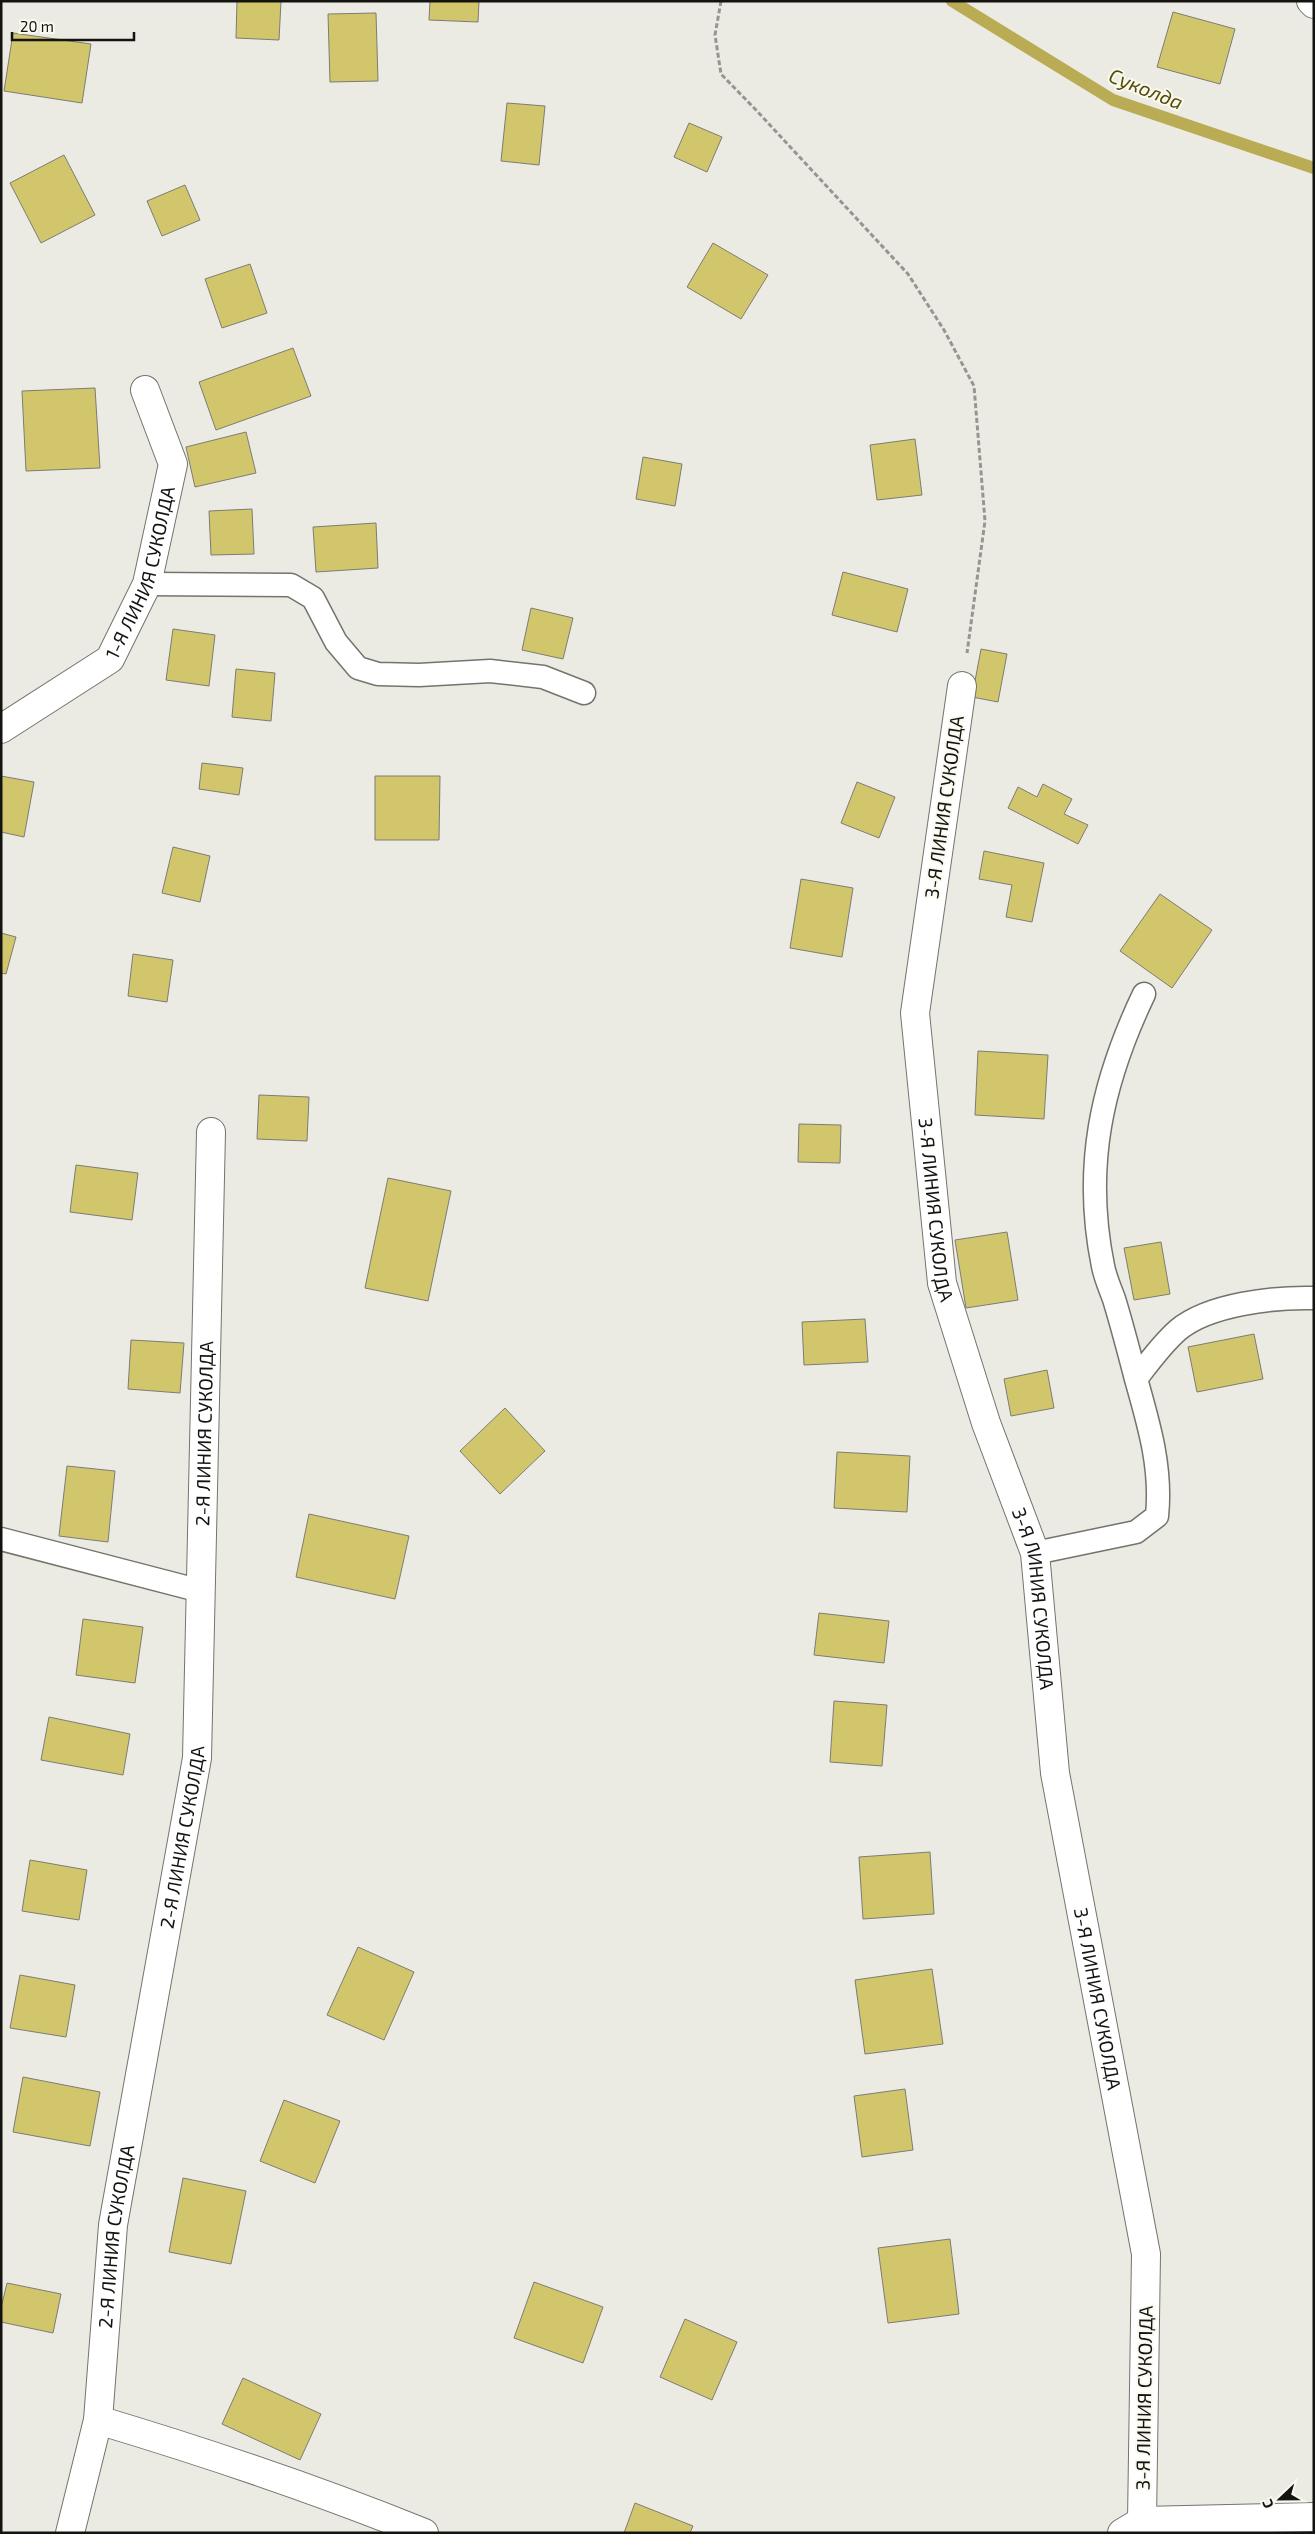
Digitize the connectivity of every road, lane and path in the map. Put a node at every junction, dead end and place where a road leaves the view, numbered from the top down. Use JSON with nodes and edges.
{"nodes":[{"id":1,"x":720,"y":1,"type":"edge"},
{"id":2,"x":1311,"y":1,"type":"edge"},
{"id":3,"x":1314,"y":4,"type":"edge"},
{"id":4,"x":145,"y":390,"type":"dead end"},
{"id":5,"x":147,"y":584,"type":"junction"},
{"id":6,"x":962,"y":686,"type":"joint"},
{"id":7,"x":584,"y":693,"type":"dead end"},
{"id":8,"x":1,"y":729,"type":"edge"},
{"id":9,"x":1144,"y":994,"type":"dead end"},
{"id":10,"x":211,"y":1132,"type":"dead end"},
{"id":11,"x":1314,"y":1298,"type":"edge"},
{"id":12,"x":1136,"y":1379,"type":"junction"},
{"id":13,"x":1,"y":1538,"type":"edge"},
{"id":14,"x":1035,"y":1554,"type":"junction"},
{"id":15,"x":201,"y":1591,"type":"junction"},
{"id":16,"x":98,"y":2420,"type":"junction"},
{"id":17,"x":1314,"y":2518,"type":"edge"},
{"id":18,"x":1132,"y":2527,"type":"edge"},
{"id":19,"x":70,"y":2533,"type":"edge"},
{"id":20,"x":424,"y":2533,"type":"edge"}],
"edges":[{"from":1,"to":6,"type":"path"},
{"from":2,"to":3,"type":"street"},
{"from":4,"to":5,"type":"street","name":"1-Я ЛИНИЯ СУКОЛДА"},
{"from":5,"to":7,"type":"lane"},
{"from":5,"to":8,"type":"street","name":"1-Я ЛИНИЯ СУКОЛДА"},
{"from":6,"to":14,"type":"street","name":"3-Я ЛИНИЯ СУКОЛДА"},
{"from":9,"to":12,"type":"lane"},
{"from":10,"to":15,"type":"street","name":"2-Я ЛИНИЯ СУКОЛДА"},
{"from":11,"to":12,"type":"lane"},
{"from":12,"to":14,"type":"lane"},
{"from":13,"to":15,"type":"lane"},
{"from":14,"to":18,"type":"street","name":"3-Я ЛИНИЯ СУКОЛДА"},
{"from":15,"to":16,"type":"street","name":"2-Я ЛИНИЯ СУКОЛДА"},
{"from":16,"to":19,"type":"street","name":"2-Я ЛИНИЯ СУКОЛДА"},
{"from":16,"to":20,"type":"street"},
{"from":17,"to":18,"type":"street"}]}
